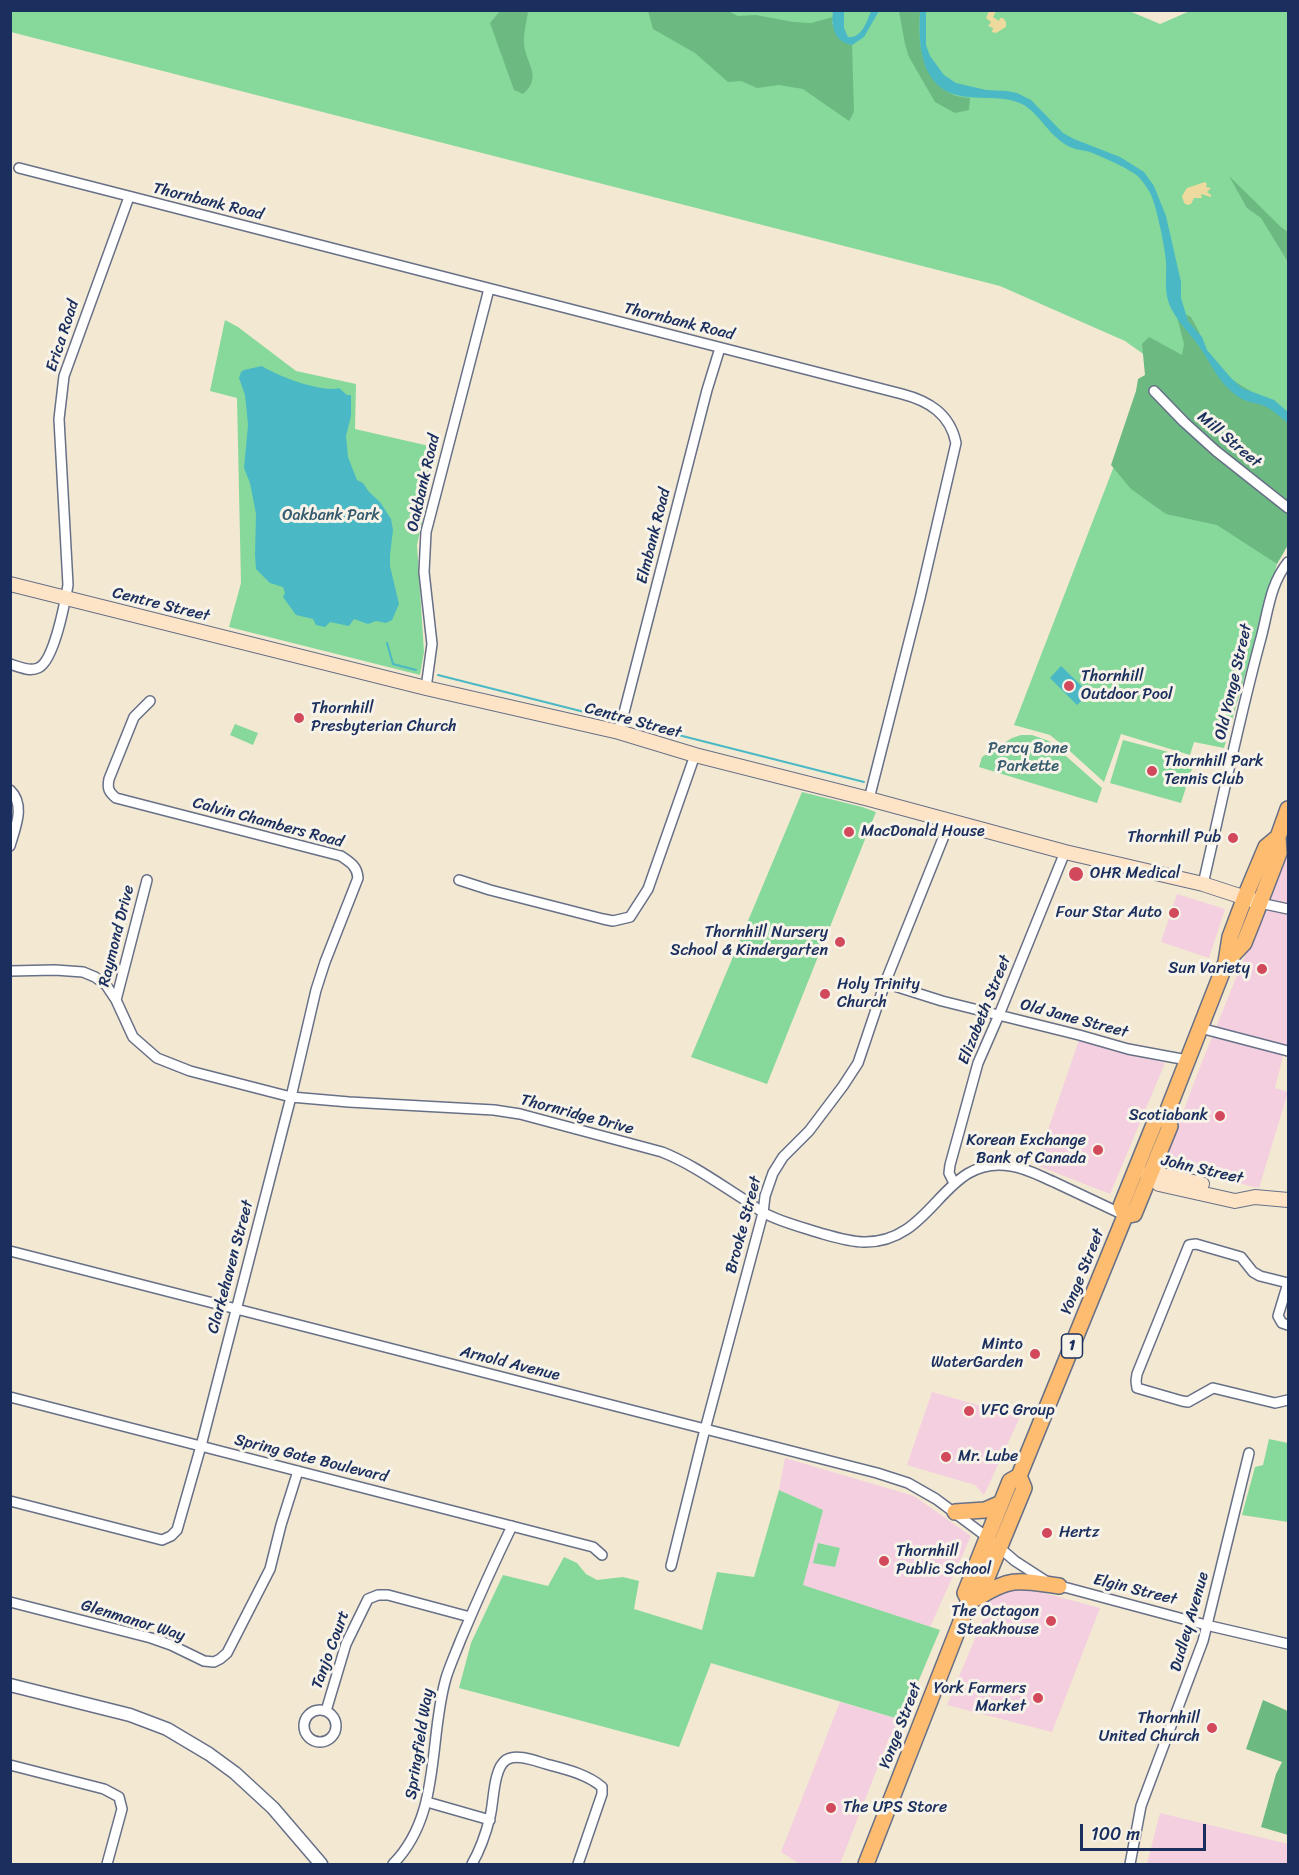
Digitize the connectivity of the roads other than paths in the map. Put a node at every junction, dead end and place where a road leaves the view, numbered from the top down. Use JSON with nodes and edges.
{"nodes":[{"id":1,"x":19,"y":168,"type":"dead end"},
{"id":2,"x":129,"y":197,"type":"junction"},
{"id":3,"x":489,"y":289,"type":"junction"},
{"id":4,"x":720,"y":348,"type":"junction"},
{"id":5,"x":1154,"y":391,"type":"dead end"},
{"id":6,"x":1288,"y":508,"type":"edge"},
{"id":7,"x":1288,"y":562,"type":"edge"},
{"id":8,"x":10,"y":584,"type":"edge"},
{"id":9,"x":65,"y":599,"type":"junction"},
{"id":10,"x":10,"y":664,"type":"edge"},
{"id":11,"x":426,"y":688,"type":"junction"},
{"id":12,"x":150,"y":701,"type":"dead end"},
{"id":13,"x":619,"y":732,"type":"junction"},
{"id":14,"x":695,"y":755,"type":"junction"},
{"id":15,"x":13,"y":792,"type":"edge"},
{"id":16,"x":869,"y":798,"type":"junction"},
{"id":17,"x":1288,"y":809,"type":"edge"},
{"id":18,"x":950,"y":821,"type":"junction"},
{"id":19,"x":1278,"y":837,"type":"junction"},
{"id":20,"x":10,"y":846,"type":"edge"},
{"id":21,"x":1065,"y":852,"type":"junction"},
{"id":22,"x":147,"y":880,"type":"dead end"},
{"id":23,"x":459,"y":880,"type":"dead end"},
{"id":24,"x":1203,"y":884,"type":"junction"},
{"id":25,"x":1245,"y":897,"type":"junction"},
{"id":26,"x":1260,"y":903,"type":"junction"},
{"id":27,"x":1288,"y":909,"type":"edge"},
{"id":28,"x":1226,"y":962,"type":"junction"},
{"id":29,"x":10,"y":971,"type":"edge"},
{"id":30,"x":885,"y":983,"type":"junction"},
{"id":31,"x":116,"y":999,"type":"junction"},
{"id":32,"x":999,"y":1015,"type":"junction"},
{"id":33,"x":1200,"y":1028,"type":"junction"},
{"id":34,"x":1288,"y":1052,"type":"edge"},
{"id":35,"x":1187,"y":1060,"type":"junction"},
{"id":36,"x":291,"y":1097,"type":"junction"},
{"id":37,"x":1143,"y":1172,"type":"junction"},
{"id":38,"x":954,"y":1183,"type":"junction"},
{"id":39,"x":1288,"y":1200,"type":"edge"},
{"id":40,"x":763,"y":1213,"type":"junction"},
{"id":41,"x":1125,"y":1216,"type":"junction"},
{"id":42,"x":10,"y":1251,"type":"edge"},
{"id":43,"x":1288,"y":1283,"type":"edge"},
{"id":44,"x":235,"y":1309,"type":"junction"},
{"id":45,"x":1288,"y":1325,"type":"edge"},
{"id":46,"x":10,"y":1397,"type":"edge"},
{"id":47,"x":1288,"y":1400,"type":"edge"},
{"id":48,"x":705,"y":1429,"type":"junction"},
{"id":49,"x":201,"y":1446,"type":"junction"},
{"id":50,"x":1249,"y":1453,"type":"dead end"},
{"id":51,"x":298,"y":1471,"type":"junction"},
{"id":52,"x":1019,"y":1476,"type":"junction"},
{"id":53,"x":10,"y":1501,"type":"edge"},
{"id":54,"x":1001,"y":1503,"type":"junction"},
{"id":55,"x":955,"y":1512,"type":"junction"},
{"id":56,"x":512,"y":1526,"type":"junction"},
{"id":57,"x":987,"y":1537,"type":"junction"},
{"id":58,"x":1000,"y":1548,"type":"junction"},
{"id":59,"x":602,"y":1555,"type":"dead end"},
{"id":60,"x":671,"y":1566,"type":"dead end"},
{"id":61,"x":1059,"y":1586,"type":"junction"},
{"id":62,"x":974,"y":1599,"type":"junction"},
{"id":63,"x":10,"y":1602,"type":"edge"},
{"id":64,"x":470,"y":1617,"type":"junction"},
{"id":65,"x":1206,"y":1625,"type":"junction"},
{"id":66,"x":1288,"y":1644,"type":"edge"},
{"id":67,"x":10,"y":1685,"type":"edge"},
{"id":68,"x":326,"y":1711,"type":"dead end"},
{"id":69,"x":10,"y":1765,"type":"edge"},
{"id":70,"x":427,"y":1802,"type":"junction"},
{"id":71,"x":490,"y":1820,"type":"junction"},
{"id":72,"x":107,"y":1864,"type":"edge"},
{"id":73,"x":321,"y":1864,"type":"edge"},
{"id":74,"x":393,"y":1864,"type":"edge"},
{"id":75,"x":472,"y":1864,"type":"edge"},
{"id":76,"x":578,"y":1864,"type":"edge"},
{"id":77,"x":866,"y":1864,"type":"edge"},
{"id":78,"x":1130,"y":1864,"type":"edge"}],
"edges":[{"from":1,"to":2,"type":"street","name":"Thornbank Road"},
{"from":2,"to":3,"type":"street","name":"Thornbank Road"},
{"from":2,"to":9,"type":"street","name":"Erica Road"},
{"from":3,"to":4,"type":"street","name":"Thornbank Road"},
{"from":3,"to":11,"type":"street","name":"Oakbank Road"},
{"from":4,"to":13,"type":"street","name":"Elmbank Road"},
{"from":4,"to":16,"type":"street","name":"Thornbank Road"},
{"from":5,"to":6,"type":"street","name":"Mill Street"},
{"from":7,"to":24,"type":"street","name":"Old Yonge Street"},
{"from":8,"to":9,"type":"main road","name":"Centre Street"},
{"from":9,"to":10,"type":"street","name":"Erica Road"},
{"from":9,"to":11,"type":"main road","name":"Centre Street"},
{"from":11,"to":13,"type":"main road","name":"Centre Street"},
{"from":12,"to":36,"type":"street","name":"Calvin Chambers Road"},
{"from":13,"to":14,"type":"main road","name":"Centre Street"},
{"from":14,"to":16,"type":"main road","name":"Centre Street"},
{"from":14,"to":23,"type":"street"},
{"from":15,"to":20,"type":"street"},
{"from":16,"to":18,"type":"main road","name":"Centre Street"},
{"from":17,"to":19,"type":"main road","name":"Yonge Street","number":"1"},
{"from":18,"to":21,"type":"main road","name":"Centre Street"},
{"from":18,"to":30,"type":"street","name":"Brooke Street"},
{"from":19,"to":25,"type":"main road","name":"Yonge Street","number":"1"},
{"from":19,"to":26,"type":"main road","name":"Yonge Street","number":"1"},
{"from":21,"to":24,"type":"main road","name":"Centre Street"},
{"from":21,"to":32,"type":"street","name":"Elizabeth Street"},
{"from":22,"to":31,"type":"street","name":"Raymond Drive"},
{"from":24,"to":25,"type":"main road","name":"Centre Street"},
{"from":25,"to":26,"type":"main road","name":"Centre Street"},
{"from":25,"to":28,"type":"main road","name":"Yonge Street","number":"1"},
{"from":26,"to":27,"type":"street"},
{"from":26,"to":28,"type":"main road","name":"Yonge Street","number":"1"},
{"from":28,"to":33,"type":"main road","name":"Yonge Street","number":"1"},
{"from":29,"to":31,"type":"street","name":"Thornridge Drive"},
{"from":30,"to":32,"type":"street","name":"Old Jane Street"},
{"from":30,"to":40,"type":"street","name":"Brooke Street"},
{"from":31,"to":36,"type":"street","name":"Thornridge Drive"},
{"from":32,"to":35,"type":"street","name":"Old Jane Street"},
{"from":32,"to":38,"type":"street","name":"Elizabeth Street"},
{"from":33,"to":34,"type":"street"},
{"from":33,"to":35,"type":"main road","name":"Yonge Street","number":"1"},
{"from":35,"to":37,"type":"main road","name":"Yonge Street","number":"1"},
{"from":36,"to":40,"type":"street","name":"Thornridge Drive"},
{"from":36,"to":44,"type":"street","name":"Clarkehaven Street"},
{"from":37,"to":39,"type":"main road","name":"John Street"},
{"from":37,"to":41,"type":"main road","name":"Yonge Street","number":"1"},
{"from":38,"to":40,"type":"street","name":"Thornridge Drive"},
{"from":38,"to":41,"type":"street","name":"Thornridge Drive"},
{"from":40,"to":48,"type":"street","name":"Brooke Street"},
{"from":41,"to":52,"type":"main road","name":"Yonge Street","number":"1"},
{"from":42,"to":44,"type":"street","name":"Arnold Avenue"},
{"from":43,"to":45,"type":"street"},
{"from":43,"to":47,"type":"street"},
{"from":44,"to":48,"type":"street","name":"Arnold Avenue"},
{"from":44,"to":49,"type":"street","name":"Clarkehaven Street"},
{"from":46,"to":49,"type":"street","name":"Spring Gate Boulevard"},
{"from":48,"to":55,"type":"street","name":"Arnold Avenue"},
{"from":48,"to":60,"type":"street","name":"Brooke Street"},
{"from":49,"to":51,"type":"street","name":"Spring Gate Boulevard"},
{"from":49,"to":53,"type":"street"},
{"from":50,"to":65,"type":"street","name":"Dudley Avenue"},
{"from":51,"to":56,"type":"street","name":"Spring Gate Boulevard"},
{"from":51,"to":63,"type":"street","name":"Glenmanor Way"},
{"from":52,"to":54,"type":"main road","name":"Yonge Street","number":"1"},
{"from":52,"to":58,"type":"main road","name":"Yonge Street","number":"1"},
{"from":54,"to":55,"type":"main road"},
{"from":54,"to":57,"type":"main road","name":"Yonge Street","number":"1"},
{"from":55,"to":57,"type":"street","name":"Arnold Avenue"},
{"from":56,"to":59,"type":"street","name":"Spring Gate Boulevard"},
{"from":56,"to":64,"type":"street","name":"Springfield Way"},
{"from":57,"to":58,"type":"street","name":"Elgin Street"},
{"from":57,"to":62,"type":"main road","name":"Yonge Street","number":"1"},
{"from":58,"to":61,"type":"street","name":"Elgin Street"},
{"from":58,"to":62,"type":"main road","name":"Yonge Street","number":"1"},
{"from":61,"to":62,"type":"main road"},
{"from":61,"to":65,"type":"street","name":"Elgin Street"},
{"from":62,"to":77,"type":"main road","name":"Yonge Street","number":"1"},
{"from":64,"to":68,"type":"street","name":"Tanjo Court"},
{"from":64,"to":70,"type":"street","name":"Springfield Way"},
{"from":65,"to":66,"type":"street","name":"Elgin Street"},
{"from":65,"to":78,"type":"street","name":"Dudley Avenue"},
{"from":67,"to":73,"type":"street"},
{"from":69,"to":72,"type":"street"},
{"from":70,"to":71,"type":"street"},
{"from":70,"to":74,"type":"street","name":"Springfield Way"},
{"from":71,"to":75,"type":"street"},
{"from":71,"to":76,"type":"street"}]}
